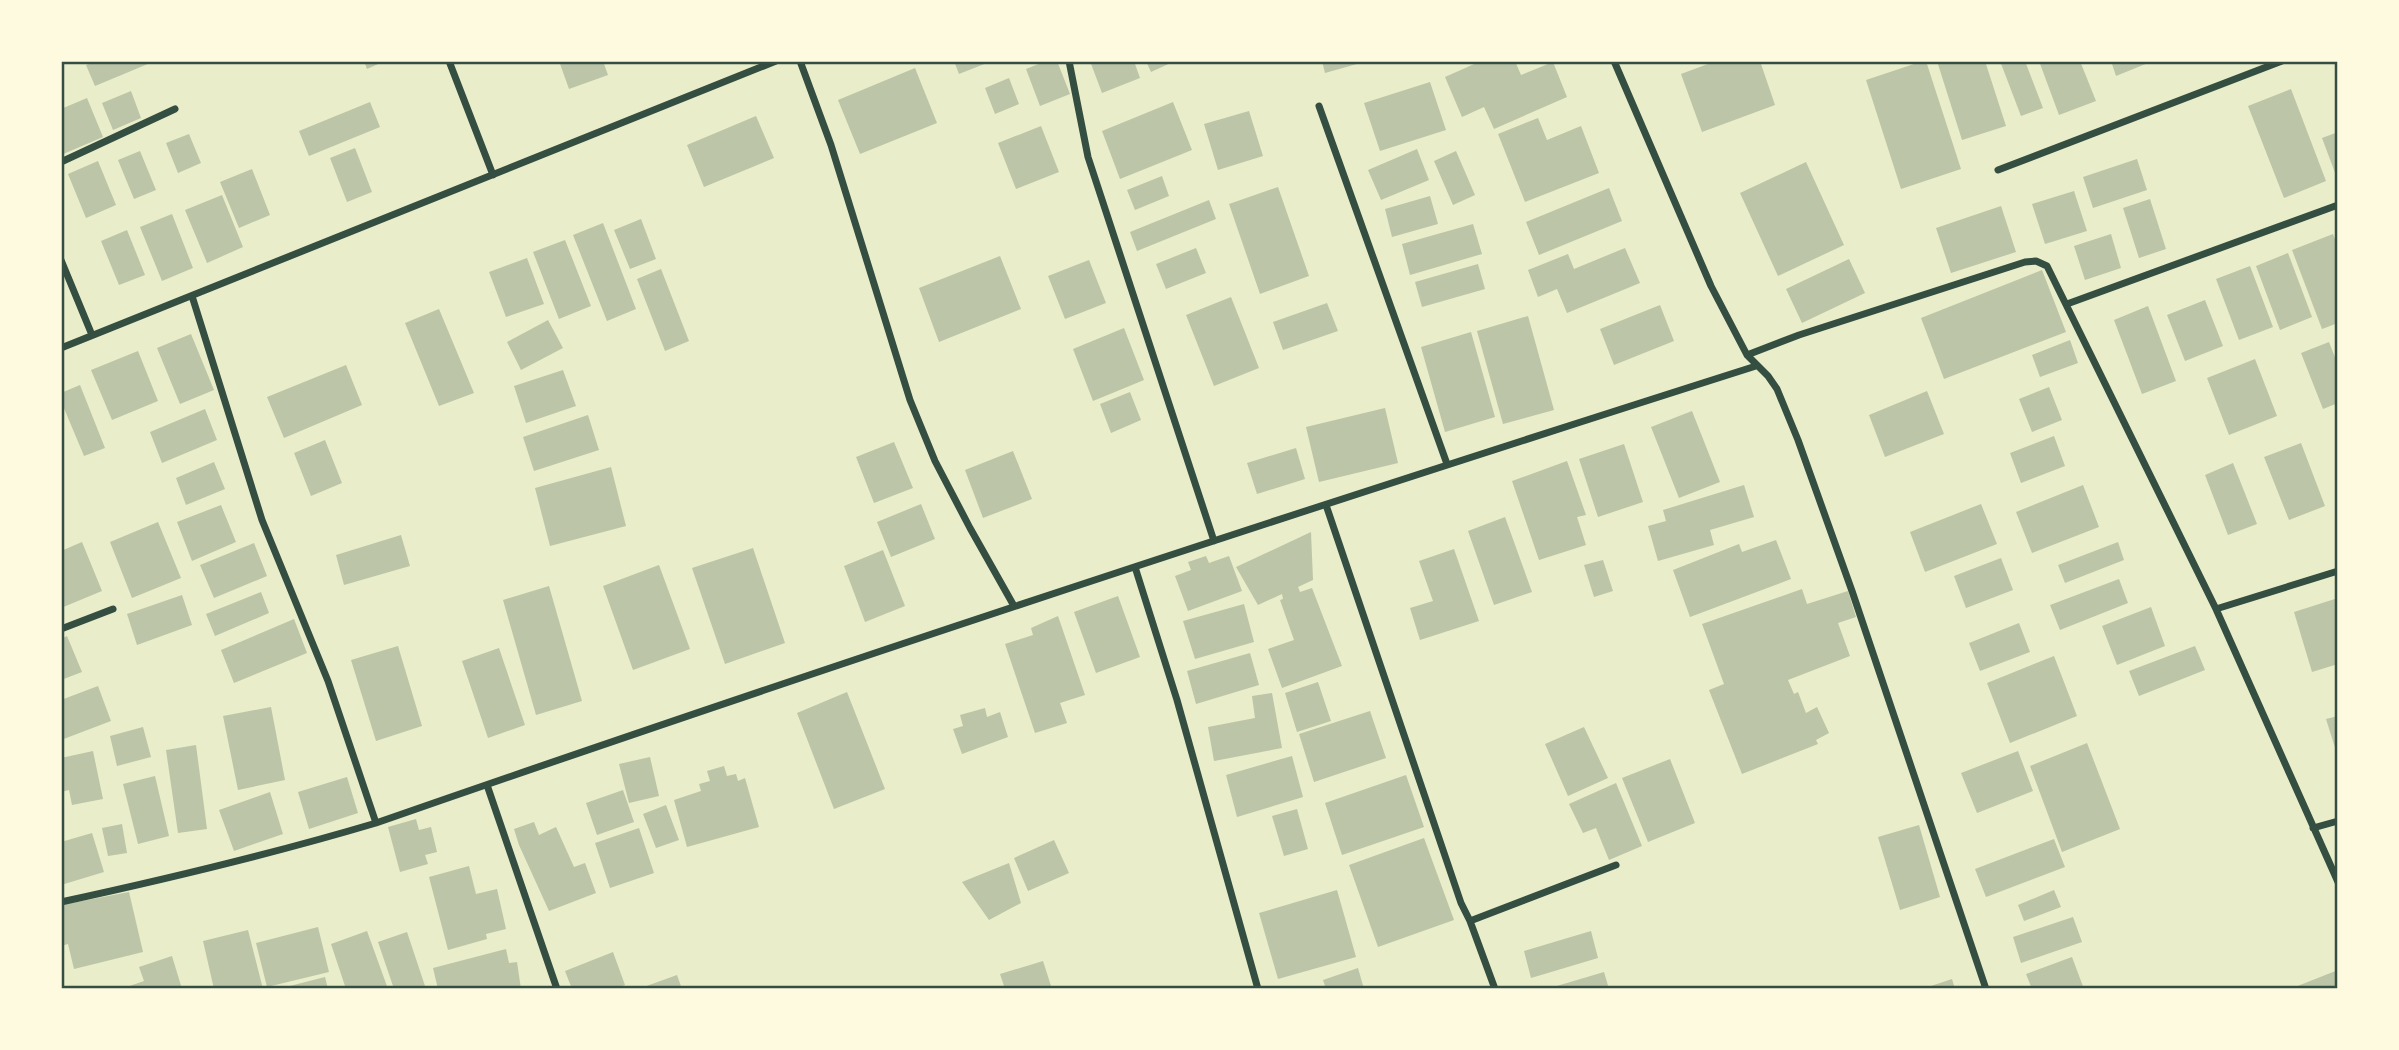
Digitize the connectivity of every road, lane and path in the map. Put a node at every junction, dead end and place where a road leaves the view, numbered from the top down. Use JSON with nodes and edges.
{"nodes":[{"id":1,"x":449,"y":61,"type":"edge"},
{"id":2,"x":776,"y":61,"type":"edge"},
{"id":3,"x":800,"y":61,"type":"edge"},
{"id":4,"x":1069,"y":61,"type":"edge"},
{"id":5,"x":1614,"y":61,"type":"edge"},
{"id":6,"x":2282,"y":61,"type":"edge"},
{"id":7,"x":1319,"y":106,"type":"dead end"},
{"id":8,"x":175,"y":109,"type":"dead end"},
{"id":9,"x":61,"y":162,"type":"edge"},
{"id":10,"x":1998,"y":170,"type":"dead end"},
{"id":11,"x":493,"y":175,"type":"junction"},
{"id":12,"x":2338,"y":205,"type":"edge"},
{"id":13,"x":61,"y":260,"type":"edge"},
{"id":14,"x":192,"y":296,"type":"junction"},
{"id":15,"x":2067,"y":304,"type":"junction"},
{"id":16,"x":92,"y":335,"type":"junction"},
{"id":17,"x":61,"y":348,"type":"edge"},
{"id":18,"x":1747,"y":355,"type":"junction"},
{"id":19,"x":1756,"y":366,"type":"junction"},
{"id":20,"x":1447,"y":464,"type":"junction"},
{"id":21,"x":1326,"y":505,"type":"junction"},
{"id":22,"x":1214,"y":541,"type":"junction"},
{"id":23,"x":1135,"y":567,"type":"junction"},
{"id":24,"x":2338,"y":571,"type":"edge"},
{"id":25,"x":1014,"y":606,"type":"junction"},
{"id":26,"x":113,"y":609,"type":"dead end"},
{"id":27,"x":2216,"y":609,"type":"junction"},
{"id":28,"x":61,"y":629,"type":"edge"},
{"id":29,"x":486,"y":785,"type":"junction"},
{"id":30,"x":2338,"y":821,"type":"edge"},
{"id":31,"x":376,"y":823,"type":"junction"},
{"id":32,"x":2313,"y":828,"type":"junction"},
{"id":33,"x":1616,"y":865,"type":"dead end"},
{"id":34,"x":2338,"y":882,"type":"edge"},
{"id":35,"x":61,"y":902,"type":"edge"},
{"id":36,"x":1470,"y":921,"type":"junction"},
{"id":37,"x":556,"y":989,"type":"edge"},
{"id":38,"x":1258,"y":989,"type":"edge"},
{"id":39,"x":1495,"y":989,"type":"edge"},
{"id":40,"x":1986,"y":989,"type":"edge"}],
"edges":[{"from":1,"to":11,"type":"street"},
{"from":2,"to":11,"type":"street"},
{"from":3,"to":25,"type":"street"},
{"from":4,"to":22,"type":"street"},
{"from":5,"to":18,"type":"street"},
{"from":6,"to":10,"type":"street"},
{"from":7,"to":20,"type":"street"},
{"from":8,"to":9,"type":"street"},
{"from":11,"to":14,"type":"street"},
{"from":12,"to":15,"type":"street"},
{"from":13,"to":16,"type":"street"},
{"from":14,"to":16,"type":"street"},
{"from":14,"to":31,"type":"street"},
{"from":15,"to":18,"type":"street"},
{"from":15,"to":27,"type":"street"},
{"from":16,"to":17,"type":"street"},
{"from":18,"to":19,"type":"street"},
{"from":19,"to":20,"type":"street"},
{"from":19,"to":40,"type":"street"},
{"from":20,"to":21,"type":"street"},
{"from":21,"to":22,"type":"street"},
{"from":21,"to":36,"type":"street"},
{"from":22,"to":23,"type":"street"},
{"from":23,"to":25,"type":"street"},
{"from":23,"to":38,"type":"street"},
{"from":24,"to":27,"type":"street"},
{"from":25,"to":29,"type":"street"},
{"from":26,"to":28,"type":"street"},
{"from":27,"to":32,"type":"street"},
{"from":29,"to":31,"type":"street"},
{"from":29,"to":37,"type":"street"},
{"from":30,"to":32,"type":"street"},
{"from":31,"to":35,"type":"street"},
{"from":32,"to":34,"type":"street"},
{"from":33,"to":36,"type":"street"},
{"from":36,"to":39,"type":"street"}]}
